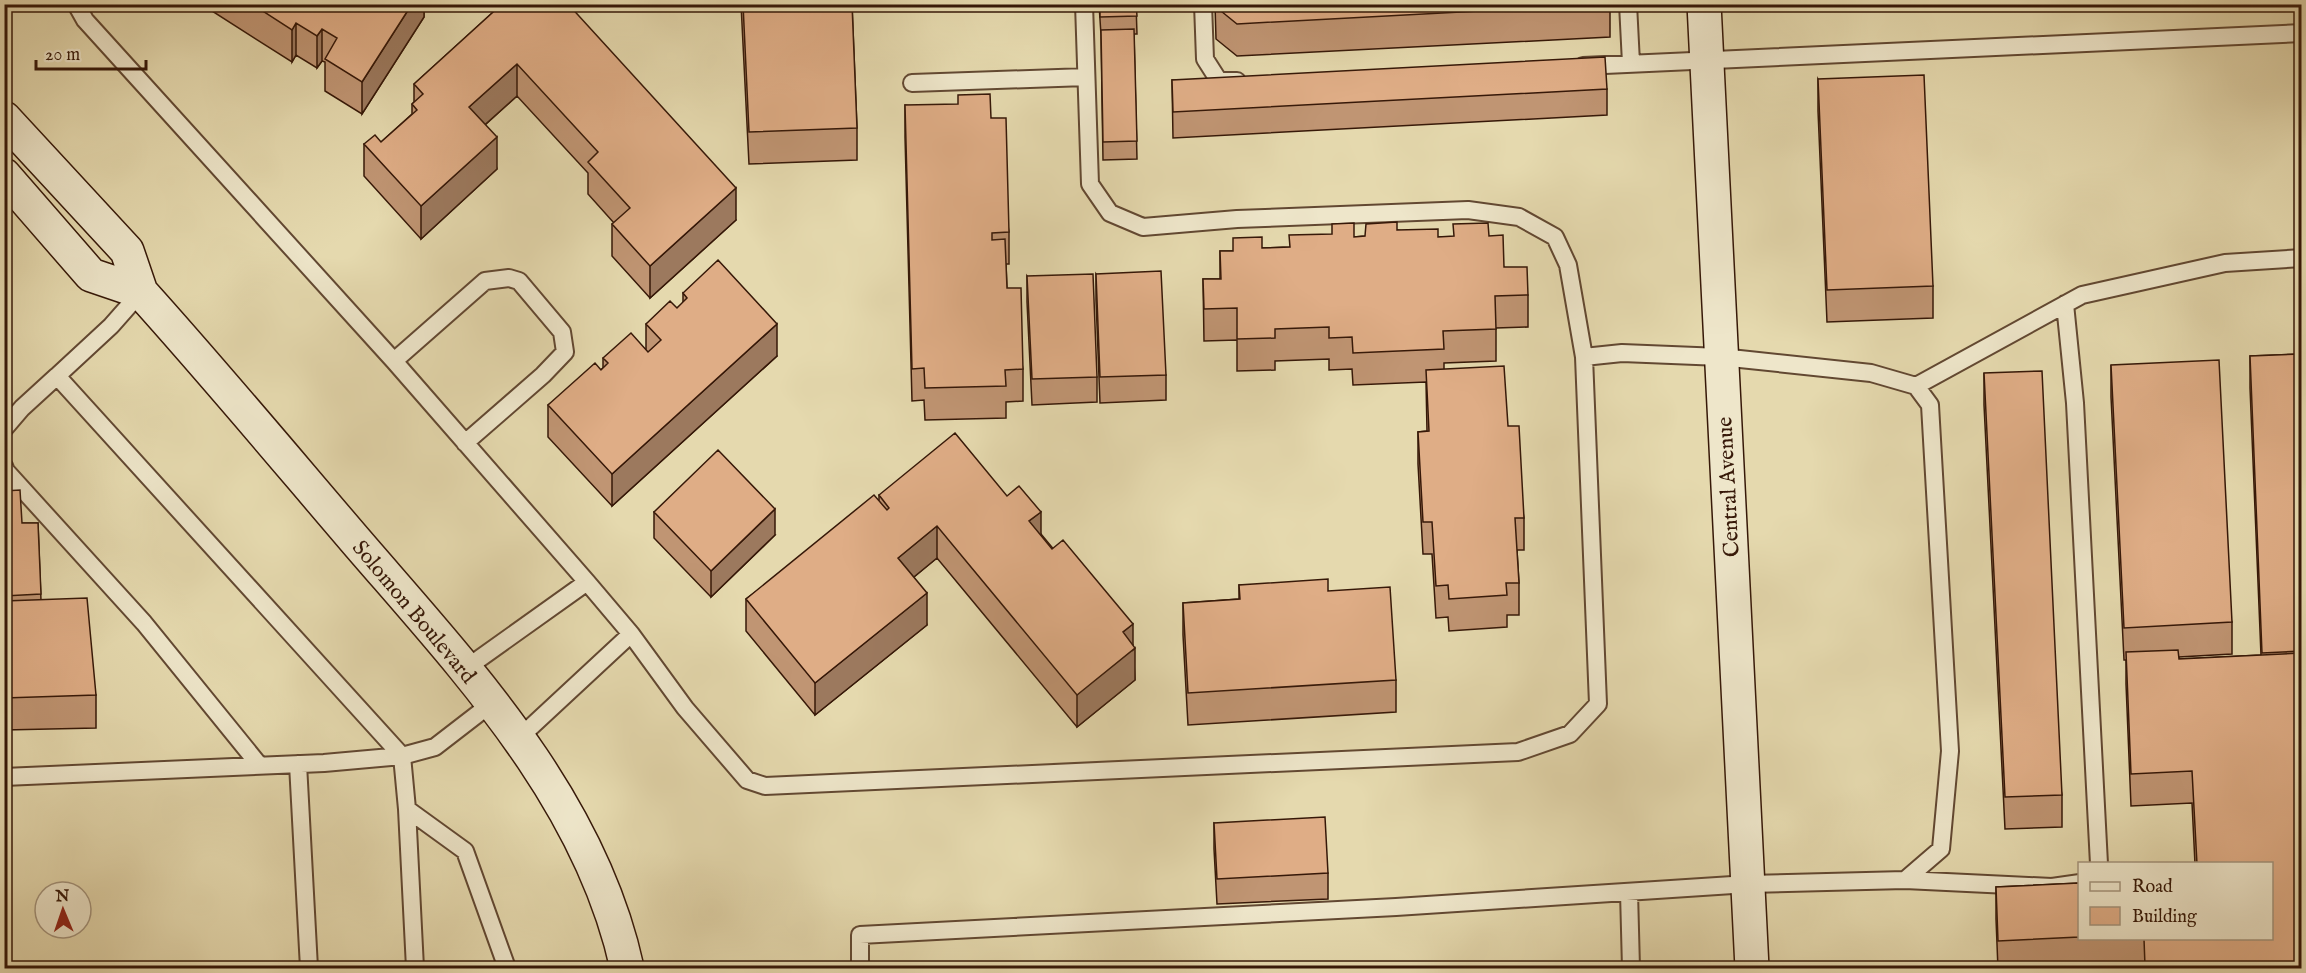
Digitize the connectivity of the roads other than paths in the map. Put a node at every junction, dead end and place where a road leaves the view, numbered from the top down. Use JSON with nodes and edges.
{"nodes":[{"id":1,"x":76,"y":4,"type":"edge"},
{"id":2,"x":1084,"y":4,"type":"edge"},
{"id":3,"x":1203,"y":4,"type":"edge"},
{"id":4,"x":1628,"y":4,"type":"edge"},
{"id":5,"x":1704,"y":4,"type":"edge"},
{"id":6,"x":2301,"y":33,"type":"edge"},
{"id":7,"x":1706,"y":59,"type":"junction"},
{"id":8,"x":1631,"y":63,"type":"junction"},
{"id":9,"x":1570,"y":66,"type":"edge"},
{"id":10,"x":1086,"y":77,"type":"junction"},
{"id":11,"x":1254,"y":80,"type":"edge"},
{"id":12,"x":912,"y":83,"type":"dead end"},
{"id":13,"x":4,"y":118,"type":"edge"},
{"id":14,"x":4,"y":175,"type":"edge"},
{"id":15,"x":2301,"y":258,"type":"edge"},
{"id":16,"x":141,"y":292,"type":"junction"},
{"id":17,"x":2065,"y":304,"type":"junction"},
{"id":18,"x":1584,"y":357,"type":"junction"},
{"id":19,"x":1721,"y":357,"type":"junction"},
{"id":20,"x":394,"y":361,"type":"junction"},
{"id":21,"x":57,"y":376,"type":"junction"},
{"id":22,"x":1916,"y":386,"type":"junction"},
{"id":23,"x":4,"y":429,"type":"edge"},
{"id":24,"x":465,"y":443,"type":"junction"},
{"id":25,"x":4,"y":466,"type":"edge"},
{"id":26,"x":587,"y":582,"type":"junction"},
{"id":27,"x":631,"y":634,"type":"junction"},
{"id":28,"x":465,"y":669,"type":"junction"},
{"id":29,"x":492,"y":703,"type":"junction"},
{"id":30,"x":519,"y":738,"type":"junction"},
{"id":31,"x":402,"y":756,"type":"junction"},
{"id":32,"x":298,"y":764,"type":"junction"},
{"id":33,"x":260,"y":766,"type":"junction"},
{"id":34,"x":4,"y":777,"type":"edge"},
{"id":35,"x":407,"y":809,"type":"junction"},
{"id":36,"x":2099,"y":862,"type":"edge"},
{"id":37,"x":1905,"y":880,"type":"junction"},
{"id":38,"x":2078,"y":883,"type":"edge"},
{"id":39,"x":1748,"y":884,"type":"junction"},
{"id":40,"x":1629,"y":892,"type":"junction"},
{"id":41,"x":309,"y":969,"type":"edge"},
{"id":42,"x":415,"y":969,"type":"edge"},
{"id":43,"x":507,"y":969,"type":"edge"},
{"id":44,"x":627,"y":969,"type":"edge"},
{"id":45,"x":860,"y":969,"type":"edge"},
{"id":46,"x":1631,"y":969,"type":"edge"},
{"id":47,"x":1752,"y":969,"type":"edge"}],
"edges":[{"from":1,"to":20,"type":"lane"},
{"from":2,"to":10,"type":"lane"},
{"from":3,"to":11,"type":"lane"},
{"from":4,"to":8,"type":"lane"},
{"from":5,"to":7,"type":"street","name":"Central Avenue"},
{"from":6,"to":7,"type":"lane"},
{"from":7,"to":8,"type":"lane"},
{"from":7,"to":19,"type":"street","name":"Central Avenue"},
{"from":8,"to":9,"type":"lane"},
{"from":10,"to":12,"type":"lane"},
{"from":10,"to":18,"type":"lane"},
{"from":13,"to":16,"type":"street","name":"Solomon Boulevard"},
{"from":14,"to":16,"type":"street"},
{"from":15,"to":17,"type":"lane"},
{"from":16,"to":21,"type":"lane"},
{"from":16,"to":28,"type":"street","name":"Solomon Boulevard"},
{"from":17,"to":22,"type":"lane"},
{"from":17,"to":36,"type":"lane"},
{"from":18,"to":19,"type":"lane"},
{"from":18,"to":27,"type":"lane"},
{"from":19,"to":22,"type":"lane"},
{"from":19,"to":39,"type":"street","name":"Central Avenue"},
{"from":20,"to":24,"type":"lane"},
{"from":20,"to":24,"type":"lane"},
{"from":21,"to":23,"type":"lane"},
{"from":21,"to":31,"type":"lane"},
{"from":22,"to":37,"type":"lane"},
{"from":24,"to":26,"type":"lane"},
{"from":25,"to":33,"type":"lane"},
{"from":26,"to":27,"type":"lane"},
{"from":26,"to":28,"type":"lane"},
{"from":27,"to":30,"type":"lane"},
{"from":28,"to":29,"type":"street","name":"Solomon Boulevard"},
{"from":29,"to":30,"type":"street","name":"Solomon Boulevard"},
{"from":29,"to":31,"type":"lane"},
{"from":30,"to":44,"type":"street","name":"Solomon Boulevard"},
{"from":31,"to":32,"type":"lane"},
{"from":31,"to":35,"type":"lane"},
{"from":32,"to":33,"type":"lane"},
{"from":32,"to":41,"type":"lane"},
{"from":33,"to":34,"type":"lane"},
{"from":35,"to":42,"type":"lane"},
{"from":35,"to":43,"type":"lane"},
{"from":37,"to":38,"type":"lane"},
{"from":37,"to":39,"type":"lane"},
{"from":39,"to":40,"type":"lane"},
{"from":39,"to":47,"type":"street","name":"Central Avenue"},
{"from":40,"to":45,"type":"lane"},
{"from":40,"to":46,"type":"lane"}]}
